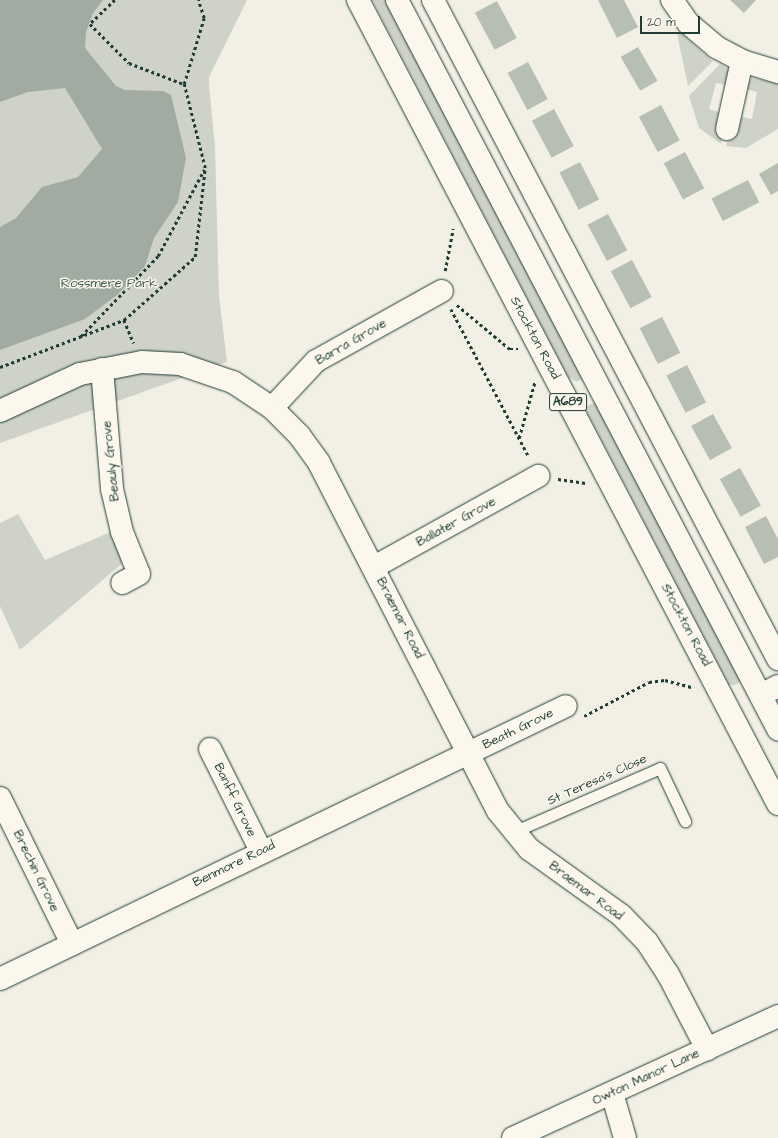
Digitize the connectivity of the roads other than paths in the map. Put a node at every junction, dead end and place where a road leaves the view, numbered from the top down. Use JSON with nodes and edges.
{"nodes":[{"id":1,"x":358,"y":0,"type":"edge"},
{"id":2,"x":397,"y":0,"type":"edge"},
{"id":3,"x":433,"y":0,"type":"edge"},
{"id":4,"x":672,"y":0,"type":"edge"},
{"id":5,"x":742,"y":61,"type":"junction"},
{"id":6,"x":778,"y":72,"type":"edge"},
{"id":7,"x":727,"y":129,"type":"dead end"},
{"id":8,"x":442,"y":291,"type":"road end"},
{"id":9,"x":102,"y":369,"type":"junction"},
{"id":10,"x":272,"y":408,"type":"junction"},
{"id":11,"x":0,"y":410,"type":"edge"},
{"id":12,"x":538,"y":476,"type":"road end"},
{"id":13,"x":374,"y":567,"type":"junction"},
{"id":14,"x":138,"y":575,"type":"dead end"},
{"id":15,"x":778,"y":660,"type":"edge"},
{"id":16,"x":769,"y":691,"type":"edge"},
{"id":17,"x":566,"y":706,"type":"road end"},
{"id":18,"x":778,"y":729,"type":"edge"},
{"id":19,"x":210,"y":749,"type":"dead end"},
{"id":20,"x":470,"y":752,"type":"junction"},
{"id":21,"x":0,"y":798,"type":"edge"},
{"id":22,"x":778,"y":804,"type":"edge"},
{"id":23,"x":685,"y":821,"type":"dead end"},
{"id":24,"x":513,"y":832,"type":"junction"},
{"id":25,"x":261,"y":851,"type":"junction"},
{"id":26,"x":72,"y":944,"type":"junction"},
{"id":27,"x":0,"y":979,"type":"edge"},
{"id":28,"x":778,"y":1016,"type":"edge"},
{"id":29,"x":707,"y":1049,"type":"junction"},
{"id":30,"x":612,"y":1093,"type":"junction"},
{"id":31,"x":513,"y":1138,"type":"edge"},
{"id":32,"x":625,"y":1138,"type":"edge"}],
"edges":[{"from":1,"to":22,"type":"main road","name":"Stockton Road","number":"A689"},
{"from":2,"to":16,"type":"main road","number":"A689"},
{"from":3,"to":15,"type":"main road"},
{"from":4,"to":5,"type":"main road"},
{"from":5,"to":6,"type":"main road"},
{"from":5,"to":7,"type":"main road"},
{"from":8,"to":10,"type":"main road","name":"Barra Grove"},
{"from":9,"to":10,"type":"main road","name":"Braemar Road"},
{"from":9,"to":11,"type":"main road","name":"Braemar Road"},
{"from":9,"to":14,"type":"main road","name":"Beauly Grove"},
{"from":10,"to":13,"type":"main road","name":"Braemar Road"},
{"from":12,"to":13,"type":"main road","name":"Ballater Grove"},
{"from":13,"to":20,"type":"main road","name":"Braemar Road"},
{"from":16,"to":18,"type":"main road","number":"A689"},
{"from":17,"to":20,"type":"main road","name":"Beath Grove"},
{"from":19,"to":25,"type":"main road","name":"Banff Grove"},
{"from":20,"to":24,"type":"main road","name":"Braemar Road"},
{"from":20,"to":25,"type":"main road","name":"Benmore Road"},
{"from":21,"to":26,"type":"main road","name":"Brechin Grove"},
{"from":23,"to":24,"type":"lane","name":"St Teresa's Close"},
{"from":24,"to":29,"type":"main road","name":"Braemar Road"},
{"from":25,"to":26,"type":"main road","name":"Benmore Road"},
{"from":26,"to":27,"type":"main road","name":"Benmore Road"},
{"from":28,"to":29,"type":"main road","name":"Owton Manor Lane"},
{"from":29,"to":30,"type":"main road","name":"Owton Manor Lane"},
{"from":30,"to":31,"type":"main road","name":"Owton Manor Lane"},
{"from":30,"to":32,"type":"main road"}]}
